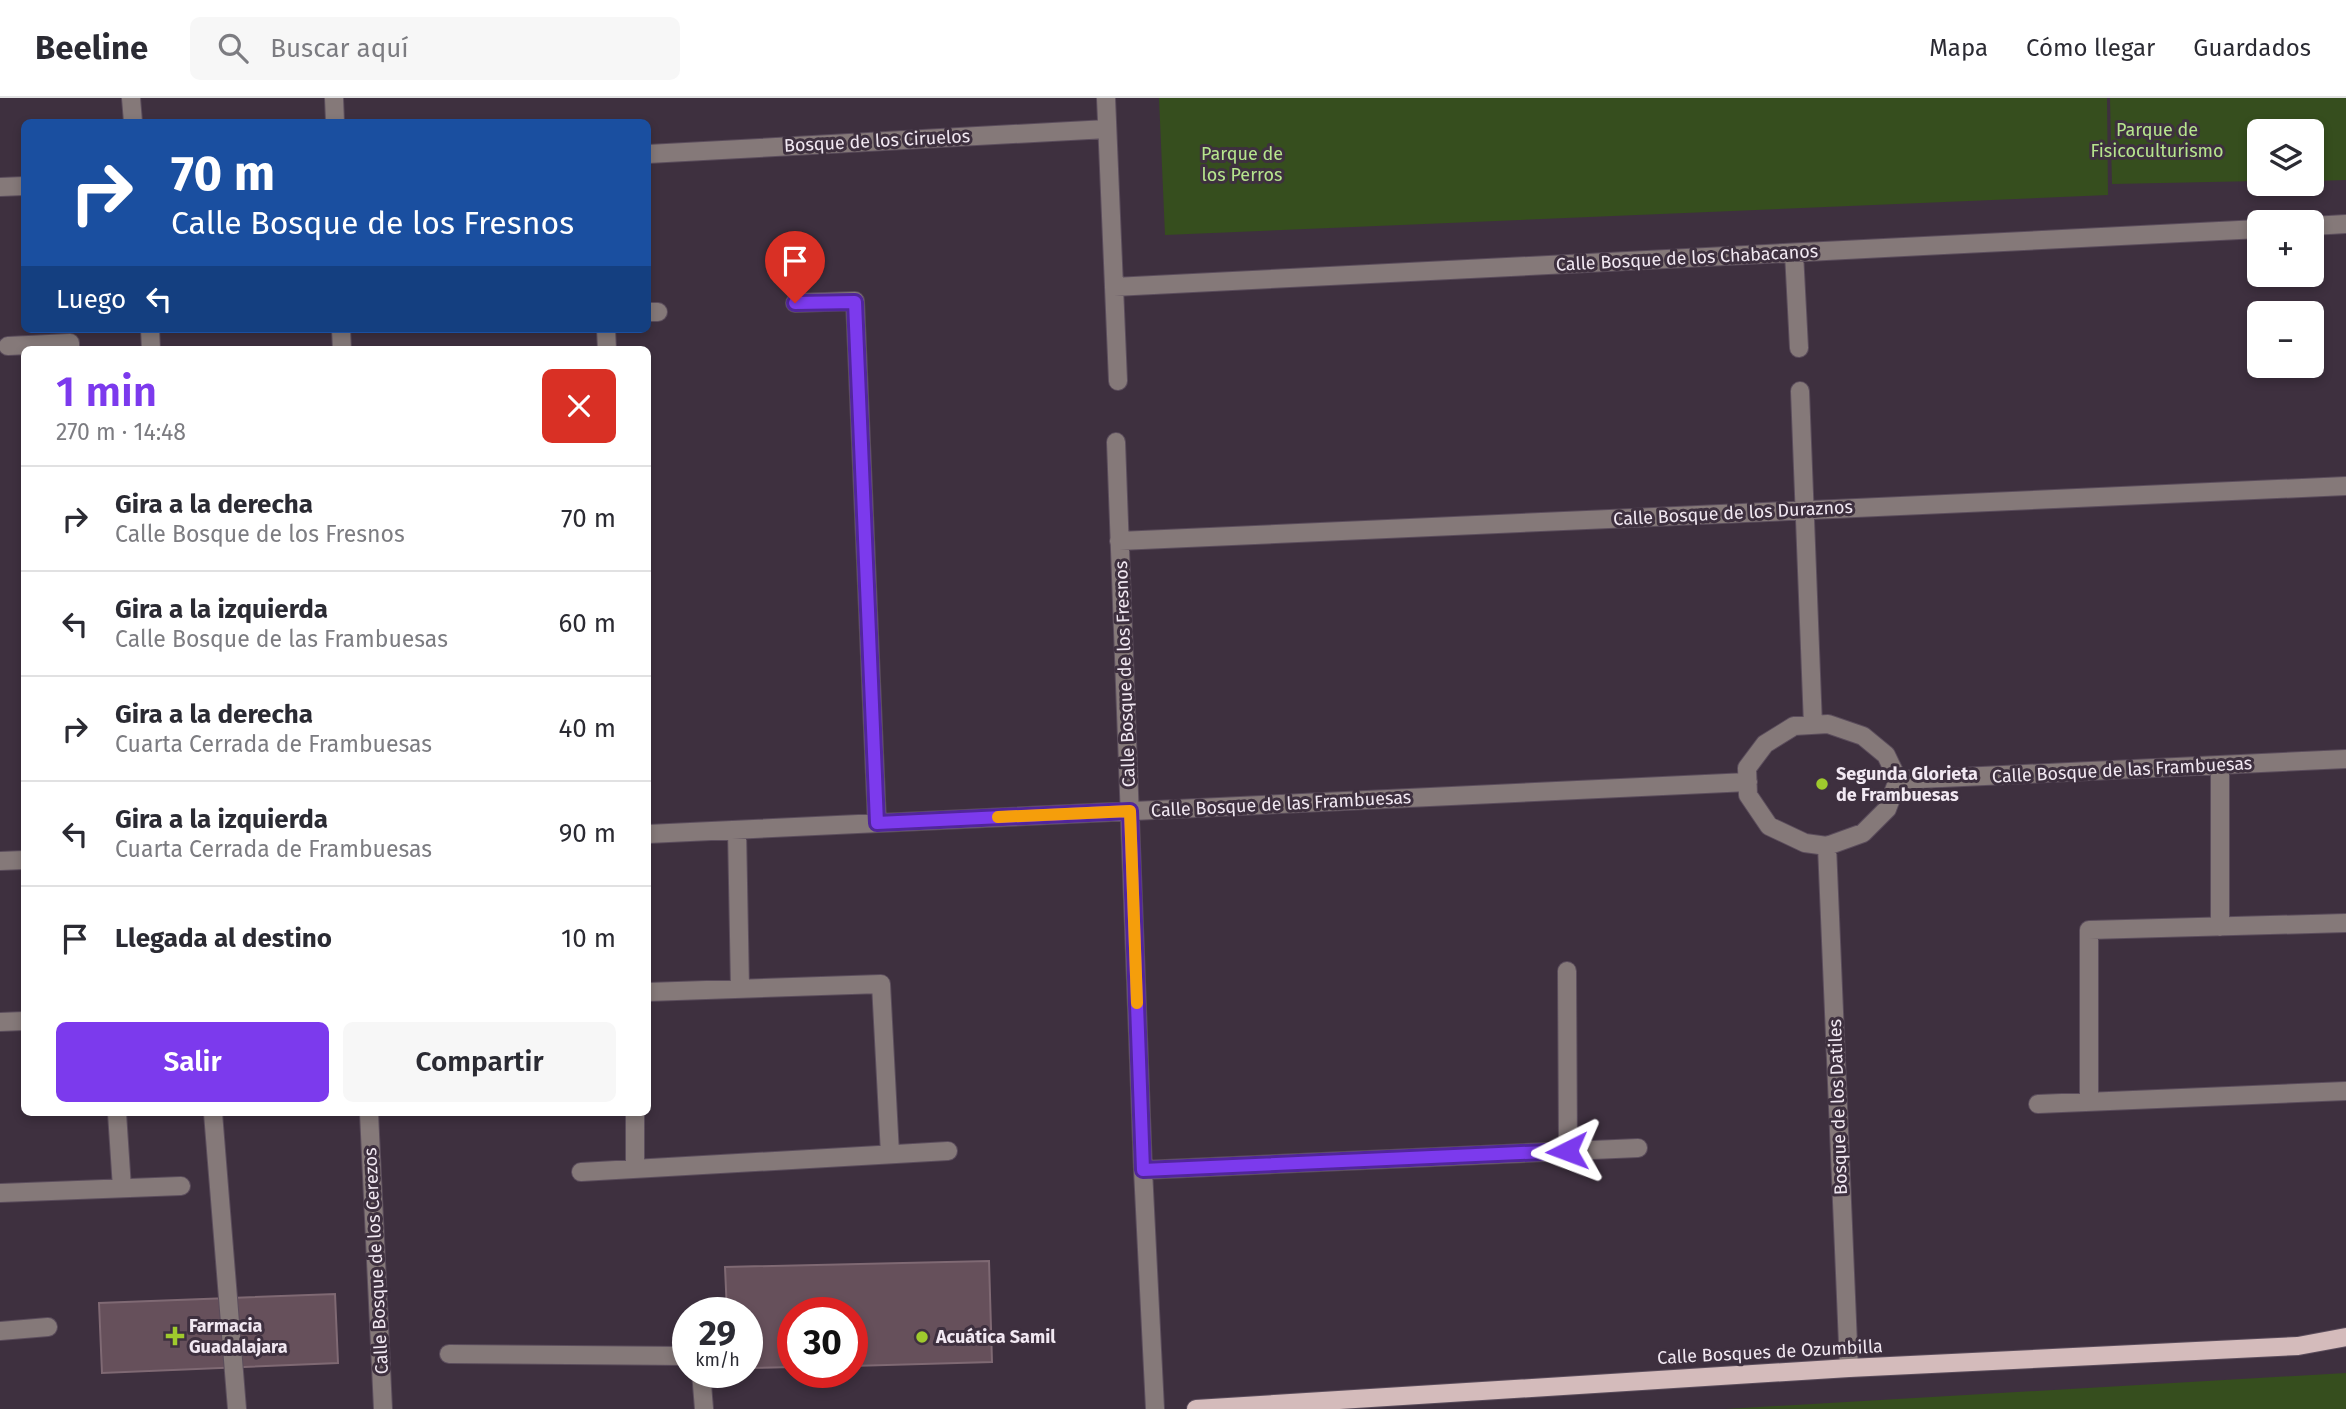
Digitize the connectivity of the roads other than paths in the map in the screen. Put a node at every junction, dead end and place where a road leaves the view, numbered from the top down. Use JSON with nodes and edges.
{"nodes":[{"id":1,"x":131,"y":98,"type":"edge"},
{"id":2,"x":334,"y":98,"type":"edge"},
{"id":3,"x":1106,"y":98,"type":"edge"},
{"id":4,"x":133,"y":119,"type":"edge"},
{"id":5,"x":335,"y":119,"type":"edge"},
{"id":6,"x":1107,"y":129,"type":"junction"},
{"id":7,"x":651,"y":153,"type":"edge"},
{"id":8,"x":21,"y":186,"type":"edge"},
{"id":9,"x":0,"y":187,"type":"edge"},
{"id":10,"x":2346,"y":224,"type":"edge"},
{"id":11,"x":2324,"y":225,"type":"edge"},
{"id":12,"x":2247,"y":230,"type":"edge"},
{"id":13,"x":1794,"y":253,"type":"junction"},
{"id":14,"x":1114,"y":287,"type":"junction"},
{"id":15,"x":795,"y":303,"type":"dead end"},
{"id":16,"x":8,"y":346,"type":"dead end"},
{"id":17,"x":70,"y":346,"type":"edge"},
{"id":18,"x":1799,"y":348,"type":"dead end"},
{"id":19,"x":1118,"y":381,"type":"dead end"},
{"id":20,"x":1800,"y":391,"type":"dead end"},
{"id":21,"x":1116,"y":442,"type":"dead end"},
{"id":22,"x":2346,"y":486,"type":"edge"},
{"id":23,"x":1805,"y":510,"type":"junction"},
{"id":24,"x":1119,"y":541,"type":"junction"},
{"id":25,"x":1813,"y":725,"type":"junction"},
{"id":26,"x":2346,"y":760,"type":"edge"},
{"id":27,"x":2220,"y":765,"type":"junction"},
{"id":28,"x":1898,"y":780,"type":"junction"},
{"id":29,"x":1748,"y":782,"type":"junction"},
{"id":30,"x":1130,"y":811,"type":"junction"},
{"id":31,"x":877,"y":823,"type":"junction"},
{"id":32,"x":737,"y":830,"type":"junction"},
{"id":33,"x":651,"y":834,"type":"edge"},
{"id":34,"x":1827,"y":846,"type":"junction"},
{"id":35,"x":21,"y":860,"type":"edge"},
{"id":36,"x":0,"y":861,"type":"edge"},
{"id":37,"x":2346,"y":923,"type":"edge"},
{"id":38,"x":2220,"y":926,"type":"junction"},
{"id":39,"x":1567,"y":971,"type":"dead end"},
{"id":40,"x":740,"y":989,"type":"junction"},
{"id":41,"x":651,"y":992,"type":"edge"},
{"id":42,"x":21,"y":1021,"type":"edge"},
{"id":43,"x":0,"y":1022,"type":"edge"},
{"id":44,"x":2346,"y":1091,"type":"edge"},
{"id":45,"x":2089,"y":1101,"type":"junction"},
{"id":46,"x":2038,"y":1104,"type":"dead end"},
{"id":47,"x":117,"y":1116,"type":"edge"},
{"id":48,"x":213,"y":1116,"type":"edge"},
{"id":49,"x":369,"y":1116,"type":"edge"},
{"id":50,"x":635,"y":1116,"type":"edge"},
{"id":51,"x":1638,"y":1149,"type":"dead end"},
{"id":52,"x":948,"y":1151,"type":"dead end"},
{"id":53,"x":1567,"y":1151,"type":"junction"},
{"id":54,"x":890,"y":1154,"type":"junction"},
{"id":55,"x":635,"y":1169,"type":"junction"},
{"id":56,"x":1143,"y":1170,"type":"junction"},
{"id":57,"x":580,"y":1171,"type":"dead end"},
{"id":58,"x":181,"y":1186,"type":"dead end"},
{"id":59,"x":122,"y":1188,"type":"junction"},
{"id":60,"x":0,"y":1193,"type":"edge"},
{"id":61,"x":48,"y":1327,"type":"dead end"},
{"id":62,"x":0,"y":1331,"type":"edge"},
{"id":63,"x":2346,"y":1337,"type":"edge"},
{"id":64,"x":449,"y":1354,"type":"dead end"},
{"id":65,"x":672,"y":1356,"type":"edge"},
{"id":66,"x":1849,"y":1368,"type":"junction"},
{"id":67,"x":702,"y":1388,"type":"edge"},
{"id":68,"x":237,"y":1409,"type":"edge"},
{"id":69,"x":383,"y":1409,"type":"edge"},
{"id":70,"x":704,"y":1409,"type":"edge"},
{"id":71,"x":1155,"y":1409,"type":"edge"},
{"id":72,"x":1196,"y":1409,"type":"edge"}],
"edges":[{"from":1,"to":4,"type":"street"},
{"from":2,"to":5,"type":"street"},
{"from":3,"to":6,"type":"street"},
{"from":6,"to":7,"type":"street","name":"Bosque de los Ciruelos"},
{"from":6,"to":14,"type":"street"},
{"from":8,"to":9,"type":"street"},
{"from":10,"to":11,"type":"street"},
{"from":12,"to":13,"type":"street","name":"Calle Bosque de los Chabacanos"},
{"from":13,"to":14,"type":"street","name":"Calle Bosque de los Chabacanos"},
{"from":13,"to":18,"type":"street"},
{"from":14,"to":19,"type":"street"},
{"from":15,"to":31,"type":"street"},
{"from":16,"to":17,"type":"street"},
{"from":20,"to":23,"type":"street"},
{"from":21,"to":24,"type":"street","name":"Calle Bosque de los Fresnos"},
{"from":22,"to":23,"type":"street","name":"Calle Bosque de los Duraznos"},
{"from":23,"to":24,"type":"street","name":"Calle Bosque de los Duraznos"},
{"from":23,"to":25,"type":"street"},
{"from":24,"to":30,"type":"street","name":"Calle Bosque de los Fresnos"},
{"from":25,"to":28,"type":"street"},
{"from":25,"to":29,"type":"street"},
{"from":26,"to":27,"type":"street","name":"Calle Bosque de las Frambuesas"},
{"from":27,"to":28,"type":"street","name":"Calle Bosque de las Frambuesas"},
{"from":27,"to":38,"type":"street"},
{"from":28,"to":34,"type":"street"},
{"from":29,"to":30,"type":"street","name":"Calle Bosque de las Frambuesas"},
{"from":29,"to":34,"type":"street"},
{"from":30,"to":31,"type":"street","name":"Calle Bosque de las Frambuesas"},
{"from":30,"to":56,"type":"street","name":"Calle Bosque de los Fresnos"},
{"from":31,"to":32,"type":"street","name":"Calle Bosque de las Frambuesas"},
{"from":32,"to":33,"type":"street","name":"Calle Bosque de las Frambuesas"},
{"from":32,"to":40,"type":"street"},
{"from":34,"to":66,"type":"street","name":"Bosque de los Datiles"},
{"from":35,"to":36,"type":"street"},
{"from":37,"to":38,"type":"street"},
{"from":38,"to":45,"type":"street"},
{"from":39,"to":53,"type":"street"},
{"from":40,"to":41,"type":"street"},
{"from":40,"to":54,"type":"street"},
{"from":42,"to":43,"type":"street"},
{"from":44,"to":45,"type":"street"},
{"from":45,"to":46,"type":"street"},
{"from":47,"to":59,"type":"street"},
{"from":48,"to":68,"type":"street"},
{"from":49,"to":69,"type":"street","name":"Calle Bosque de los Cerezos"},
{"from":50,"to":55,"type":"street"},
{"from":51,"to":53,"type":"street"},
{"from":52,"to":54,"type":"street"},
{"from":53,"to":56,"type":"street"},
{"from":54,"to":55,"type":"street"},
{"from":55,"to":57,"type":"street"},
{"from":56,"to":71,"type":"street","name":"Calle Bosque de los Fresnos"},
{"from":58,"to":59,"type":"street"},
{"from":59,"to":60,"type":"street"},
{"from":61,"to":62,"type":"street"},
{"from":63,"to":66,"type":"main road","name":"Calle Bosques de Ozumbilla"},
{"from":64,"to":65,"type":"street"},
{"from":66,"to":72,"type":"main road","name":"Calle Bosques de Ozumbilla"},
{"from":67,"to":70,"type":"street"}]}
